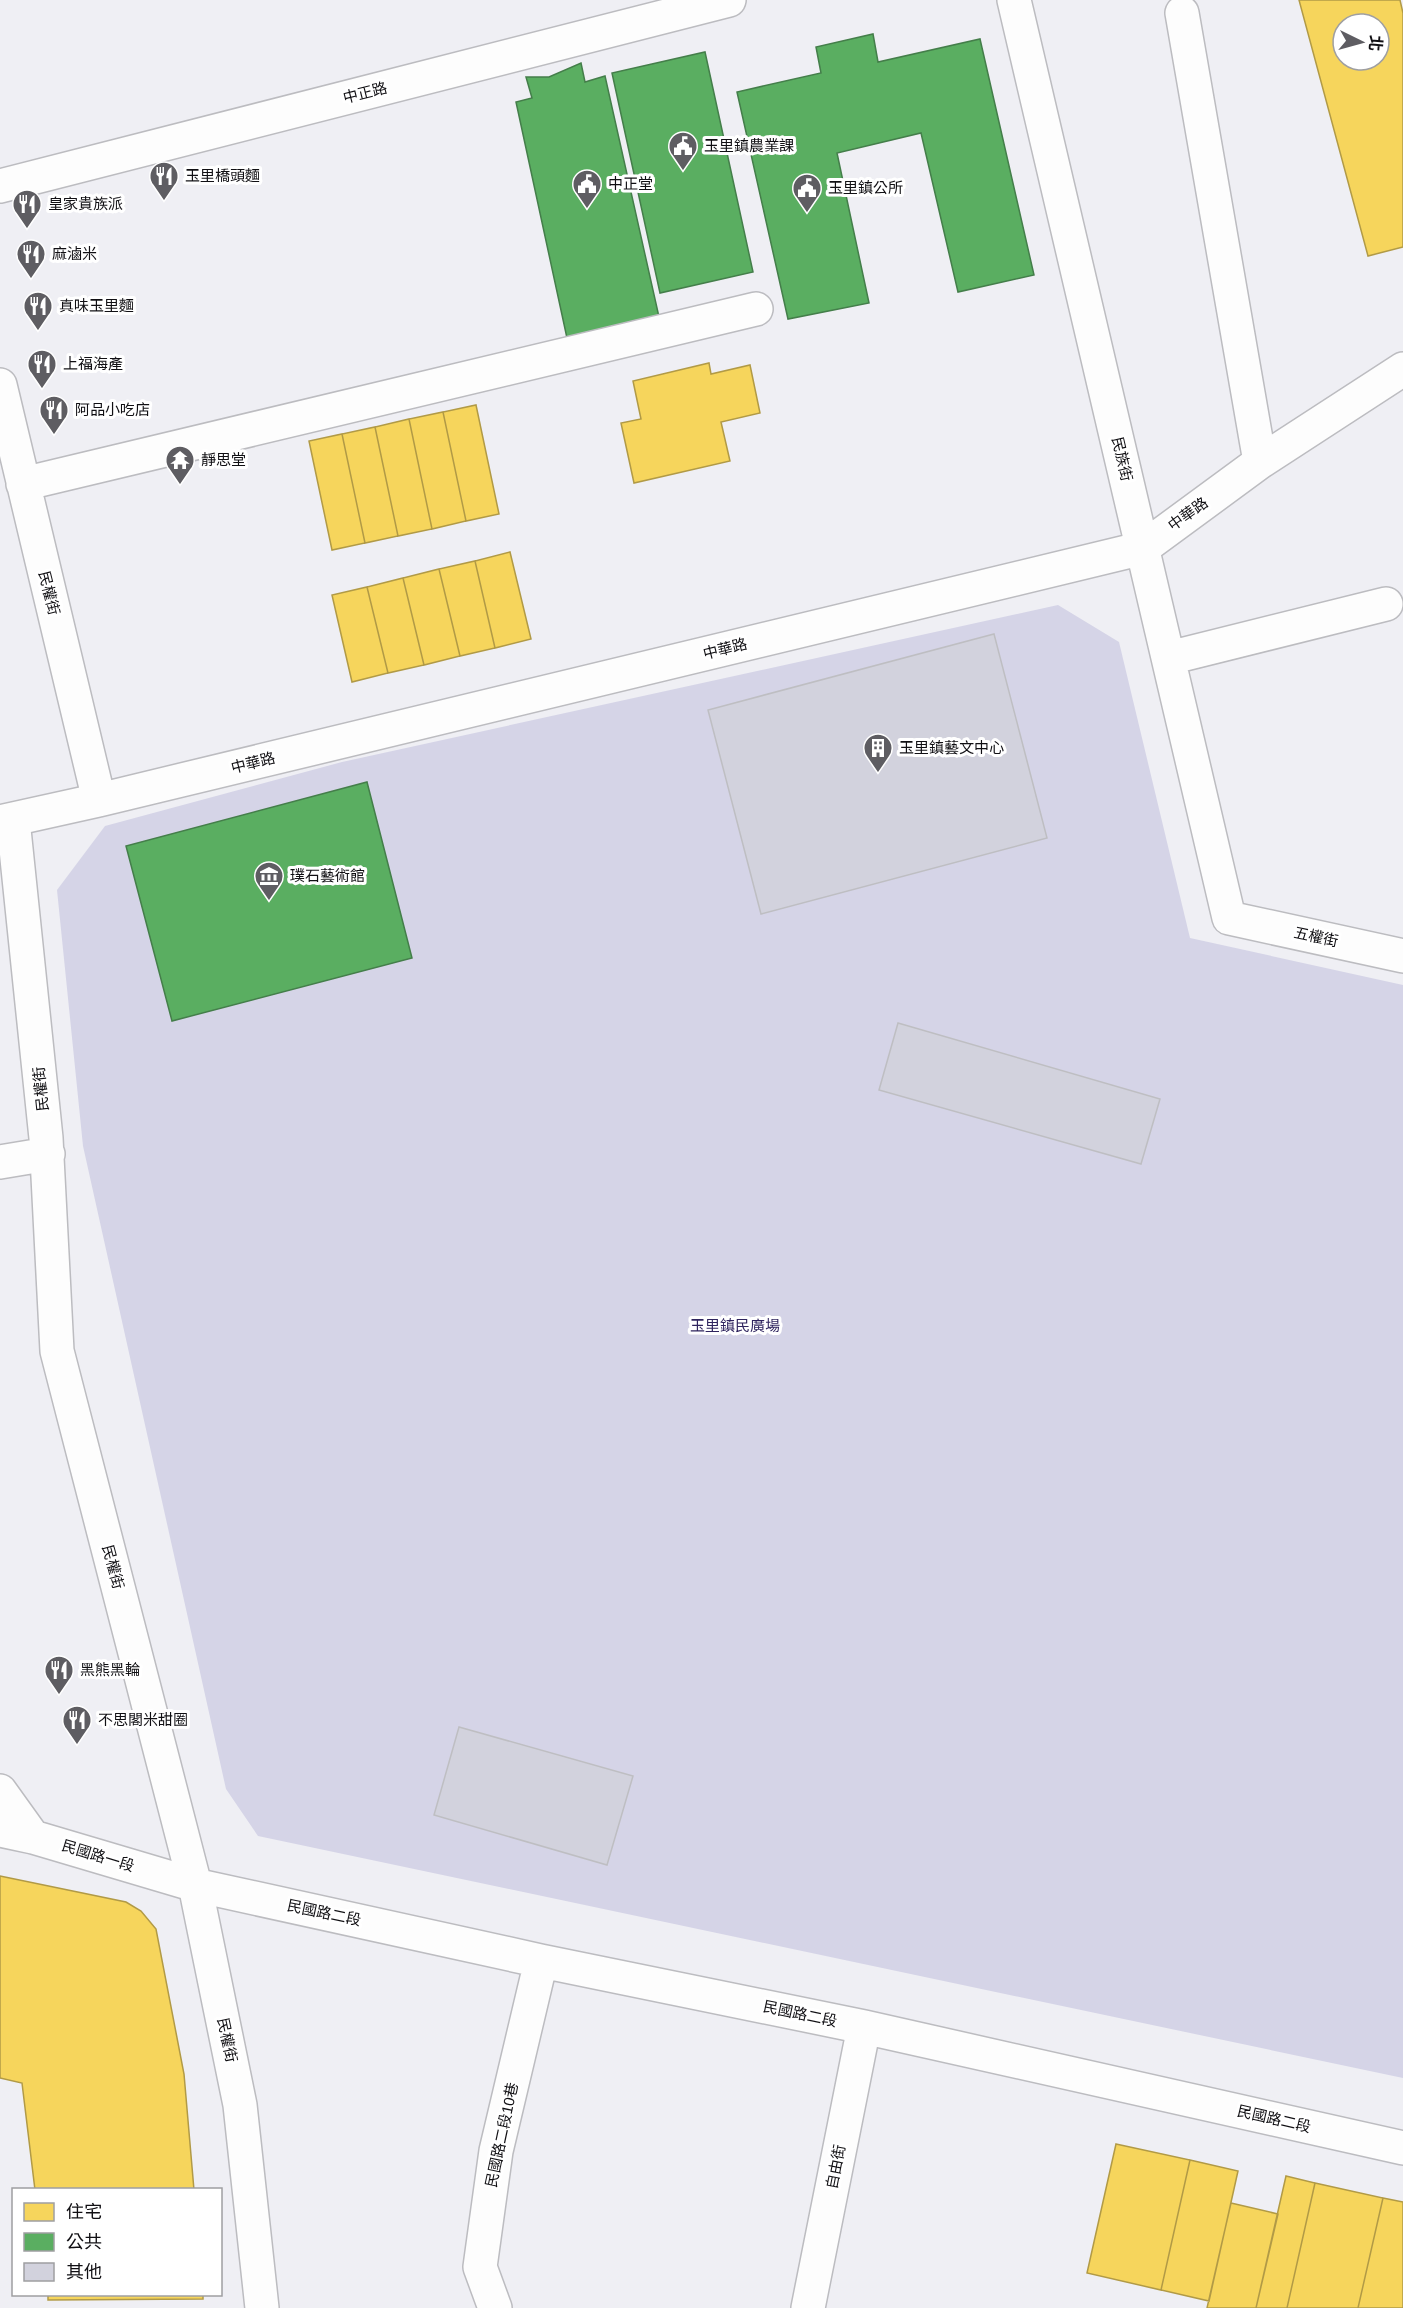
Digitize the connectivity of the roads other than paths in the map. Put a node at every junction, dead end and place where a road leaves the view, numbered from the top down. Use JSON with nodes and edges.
{"nodes":[{"id":1,"x":729,"y":0,"type":"edge"},
{"id":2,"x":1014,"y":0,"type":"edge"},
{"id":3,"x":1182,"y":13,"type":"dead end"},
{"id":4,"x":0,"y":186,"type":"edge"},
{"id":5,"x":756,"y":309,"type":"dead end"},
{"id":6,"x":1403,"y":369,"type":"edge"},
{"id":7,"x":0,"y":385,"type":"edge"},
{"id":8,"x":1260,"y":462,"type":"junction"},
{"id":9,"x":23,"y":484,"type":"junction"},
{"id":10,"x":1143,"y":548,"type":"junction"},
{"id":11,"x":1386,"y":604,"type":"dead end"},
{"id":12,"x":1169,"y":658,"type":"junction"},
{"id":13,"x":99,"y":800,"type":"junction"},
{"id":14,"x":7,"y":821,"type":"edge"},
{"id":15,"x":1229,"y":918,"type":"joint"},
{"id":16,"x":1403,"y":956,"type":"edge"},
{"id":17,"x":48,"y":1154,"type":"junction"},
{"id":18,"x":0,"y":1162,"type":"edge"},
{"id":19,"x":0,"y":1791,"type":"edge"},
{"id":20,"x":0,"y":1830,"type":"edge"},
{"id":21,"x":33,"y":1837,"type":"junction"},
{"id":22,"x":195,"y":1885,"type":"junction"},
{"id":23,"x":541,"y":1961,"type":"junction"},
{"id":24,"x":864,"y":2027,"type":"junction"},
{"id":25,"x":1403,"y":2148,"type":"edge"},
{"id":26,"x":262,"y":2308,"type":"edge"},
{"id":27,"x":495,"y":2308,"type":"edge"},
{"id":28,"x":808,"y":2308,"type":"edge"}],
"edges":[{"from":1,"to":4,"type":"street","name":"中正路"},
{"from":2,"to":10,"type":"street","name":"民族街"},
{"from":3,"to":8,"type":"street"},
{"from":5,"to":9,"type":"street"},
{"from":6,"to":8,"type":"street","name":"中華路"},
{"from":7,"to":9,"type":"street","name":"民權街"},
{"from":8,"to":10,"type":"street","name":"中華路"},
{"from":9,"to":13,"type":"street","name":"民權街"},
{"from":10,"to":12,"type":"street","name":"民族街"},
{"from":10,"to":13,"type":"street","name":"中華路"},
{"from":11,"to":12,"type":"street"},
{"from":12,"to":15,"type":"street","name":"民族街"},
{"from":13,"to":14,"type":"street","name":"中華路"},
{"from":14,"to":17,"type":"street","name":"民權街"},
{"from":15,"to":16,"type":"street","name":"五權街"},
{"from":17,"to":18,"type":"street"},
{"from":17,"to":22,"type":"street","name":"民權街"},
{"from":19,"to":21,"type":"street"},
{"from":20,"to":21,"type":"street","name":"民國路一段"},
{"from":21,"to":22,"type":"street","name":"民國路一段"},
{"from":22,"to":23,"type":"street","name":"民國路二段"},
{"from":22,"to":26,"type":"street","name":"民權街"},
{"from":23,"to":24,"type":"street","name":"民國路二段"},
{"from":23,"to":27,"type":"street","name":"民國路二段10巷"},
{"from":24,"to":25,"type":"street","name":"民國路二段"},
{"from":24,"to":28,"type":"street","name":"自由街"}]}
